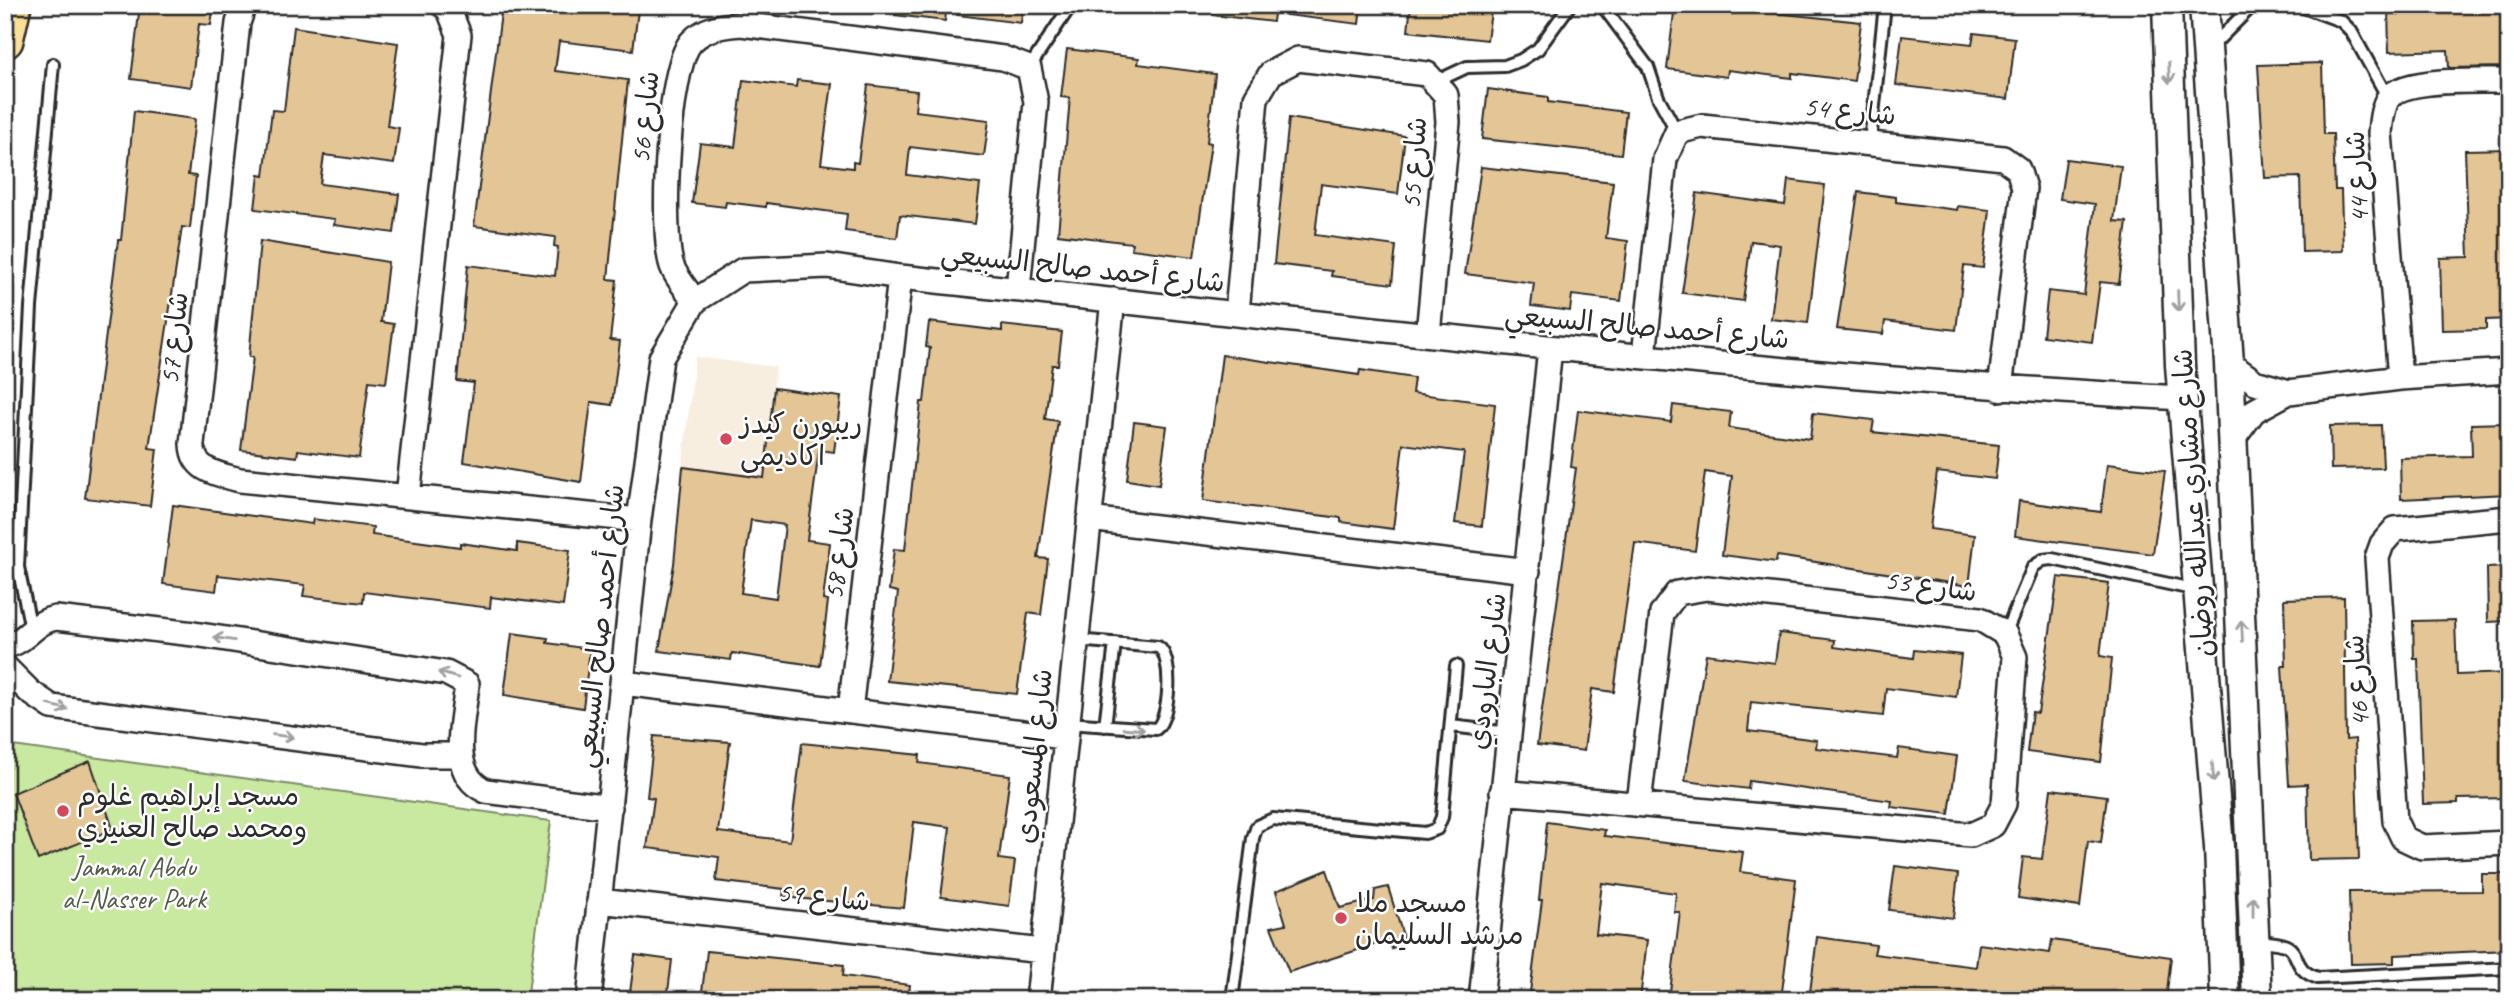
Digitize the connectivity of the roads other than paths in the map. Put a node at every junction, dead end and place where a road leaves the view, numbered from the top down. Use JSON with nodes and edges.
{"nodes":[{"id":1,"x":13,"y":5,"type":"edge"},
{"id":2,"x":244,"y":5,"type":"edge"},
{"id":3,"x":1070,"y":5,"type":"edge"},
{"id":4,"x":1570,"y":5,"type":"edge"},
{"id":5,"x":1602,"y":5,"type":"edge"},
{"id":6,"x":1885,"y":5,"type":"edge"},
{"id":7,"x":2167,"y":5,"type":"edge"},
{"id":8,"x":2204,"y":5,"type":"edge"},
{"id":9,"x":2253,"y":5,"type":"edge"},
{"id":10,"x":2298,"y":5,"type":"edge"},
{"id":11,"x":450,"y":7,"type":"edge"},
{"id":12,"x":5,"y":40,"type":"edge"},
{"id":13,"x":2208,"y":50,"type":"junction"},
{"id":14,"x":53,"y":64,"type":"dead end"},
{"id":15,"x":1029,"y":68,"type":"junction"},
{"id":16,"x":2509,"y":81,"type":"edge"},
{"id":17,"x":1435,"y":82,"type":"junction"},
{"id":18,"x":2388,"y":98,"type":"junction"},
{"id":19,"x":1677,"y":132,"type":"junction"},
{"id":20,"x":1870,"y":142,"type":"junction"},
{"id":21,"x":2216,"y":163,"type":"junction"},
{"id":22,"x":2173,"y":165,"type":"junction"},
{"id":23,"x":2176,"y":241,"type":"junction"},
{"id":24,"x":2221,"y":242,"type":"junction"},
{"id":25,"x":900,"y":277,"type":"junction"},
{"id":26,"x":1018,"y":289,"type":"junction"},
{"id":27,"x":1114,"y":300,"type":"junction"},
{"id":28,"x":695,"y":302,"type":"junction"},
{"id":29,"x":1237,"y":313,"type":"junction"},
{"id":30,"x":1428,"y":334,"type":"junction"},
{"id":31,"x":1550,"y":348,"type":"junction"},
{"id":32,"x":1644,"y":356,"type":"junction"},
{"id":33,"x":2229,"y":363,"type":"junction"},
{"id":34,"x":2509,"y":371,"type":"edge"},
{"id":35,"x":2400,"y":378,"type":"junction"},
{"id":36,"x":2000,"y":389,"type":"junction"},
{"id":37,"x":2289,"y":392,"type":"junction"},
{"id":38,"x":2183,"y":398,"type":"junction"},
{"id":39,"x":2231,"y":442,"type":"junction"},
{"id":40,"x":408,"y":496,"type":"junction"},
{"id":41,"x":2509,"y":518,"type":"edge"},
{"id":42,"x":1088,"y":519,"type":"junction"},
{"id":43,"x":639,"y":520,"type":"junction"},
{"id":44,"x":1528,"y":571,"type":"junction"},
{"id":45,"x":2197,"y":590,"type":"junction"},
{"id":46,"x":2006,"y":634,"type":"junction"},
{"id":47,"x":19,"y":638,"type":"edge"},
{"id":48,"x":1075,"y":640,"type":"junction"},
{"id":49,"x":1115,"y":643,"type":"junction"},
{"id":50,"x":2203,"y":656,"type":"junction"},
{"id":51,"x":2244,"y":664,"type":"junction"},
{"id":52,"x":1456,"y":666,"type":"dead end"},
{"id":53,"x":9,"y":669,"type":"edge"},
{"id":54,"x":623,"y":683,"type":"junction"},
{"id":55,"x":850,"y":711,"type":"junction"},
{"id":56,"x":1105,"y":726,"type":"junction"},
{"id":57,"x":1451,"y":726,"type":"junction"},
{"id":58,"x":1065,"y":730,"type":"junction"},
{"id":59,"x":1509,"y":733,"type":"junction"},
{"id":60,"x":2247,"y":739,"type":"junction"},
{"id":61,"x":2210,"y":740,"type":"junction"},
{"id":62,"x":460,"y":755,"type":"junction"},
{"id":63,"x":1502,"y":792,"type":"junction"},
{"id":64,"x":1639,"y":803,"type":"junction"},
{"id":65,"x":610,"y":807,"type":"junction"},
{"id":66,"x":2509,"y":843,"type":"edge"},
{"id":67,"x":599,"y":901,"type":"junction"},
{"id":68,"x":2253,"y":942,"type":"junction"},
{"id":69,"x":1042,"y":951,"type":"junction"},
{"id":70,"x":2509,"y":968,"type":"edge"},
{"id":71,"x":589,"y":1000,"type":"edge"},
{"id":72,"x":1038,"y":1000,"type":"edge"},
{"id":73,"x":1232,"y":1000,"type":"edge"},
{"id":74,"x":1480,"y":1000,"type":"edge"},
{"id":75,"x":2225,"y":1000,"type":"edge"},
{"id":76,"x":2257,"y":1000,"type":"edge"}],
"edges":[{"from":1,"to":12,"type":"main road"},
{"from":2,"to":40,"type":"street","name":"شارع 57"},
{"from":3,"to":15,"type":"lane"},
{"from":4,"to":17,"type":"lane"},
{"from":5,"to":19,"type":"lane"},
{"from":6,"to":20,"type":"lane"},
{"from":7,"to":22,"type":"street","name":"شارع مشاري عبدالله روضان","one_way":true},
{"from":8,"to":13,"type":"street","name":"شارع مشاري عبدالله روضان"},
{"from":9,"to":13,"type":"lane"},
{"from":10,"to":18,"type":"lane"},
{"from":11,"to":40,"type":"street"},
{"from":13,"to":21,"type":"street","name":"شارع مشاري عبدالله روضان"},
{"from":14,"to":47,"type":"lane"},
{"from":15,"to":26,"type":"street"},
{"from":15,"to":28,"type":"street","name":"شارع 56"},
{"from":16,"to":18,"type":"street","name":"شارع 44"},
{"from":17,"to":29,"type":"street","name":"شارع 55"},
{"from":17,"to":30,"type":"street","name":"شارع 55"},
{"from":18,"to":35,"type":"street","name":"شارع 44"},
{"from":19,"to":20,"type":"street","name":"شارع 54"},
{"from":19,"to":32,"type":"street"},
{"from":20,"to":36,"type":"street","name":"شارع 54"},
{"from":21,"to":22,"type":"street"},
{"from":21,"to":24,"type":"street","name":"شارع مشاري عبدالله روضان"},
{"from":22,"to":23,"type":"street","name":"شارع مشاري عبدالله روضان"},
{"from":23,"to":24,"type":"street"},
{"from":23,"to":38,"type":"street","name":"شارع مشاري عبدالله روضان","one_way":true},
{"from":24,"to":33,"type":"street","name":"شارع مشاري عبدالله روضان"},
{"from":25,"to":26,"type":"street","name":"شارع أحمد صالح السبيعي"},
{"from":25,"to":28,"type":"street","name":"شارع أحمد صالح السبيعي"},
{"from":25,"to":55,"type":"street","name":"شارع 58"},
{"from":26,"to":27,"type":"street","name":"شارع أحمد صالح السبيعي"},
{"from":27,"to":29,"type":"street","name":"شارع أحمد صالح السبيعي"},
{"from":27,"to":42,"type":"street","name":"شارع المسعودي"},
{"from":28,"to":43,"type":"street","name":"شارع أحمد صالح السبيعي"},
{"from":29,"to":30,"type":"street","name":"شارع أحمد صالح السبيعي"},
{"from":30,"to":31,"type":"street","name":"شارع أحمد صالح السبيعي"},
{"from":31,"to":32,"type":"street","name":"شارع أحمد صالح السبيعي"},
{"from":31,"to":44,"type":"street","name":"شارع البارودي"},
{"from":32,"to":36,"type":"street","name":"شارع أحمد صالح السبيعي"},
{"from":33,"to":37,"type":"street"},
{"from":33,"to":39,"type":"street","name":"شارع مشاري عبدالله روضان"},
{"from":34,"to":35,"type":"street"},
{"from":35,"to":37,"type":"street"},
{"from":36,"to":38,"type":"street","name":"شارع أحمد صالح السبيعي"},
{"from":37,"to":39,"type":"street"},
{"from":38,"to":45,"type":"street","name":"شارع مشاري عبدالله روضان"},
{"from":51,"to":39,"type":"street","name":"شارع مشاري عبدالله روضان","one_way":true},
{"from":40,"to":43,"type":"street","name":"شارع 57"},
{"from":41,"to":66,"type":"street","name":"شارع 46"},
{"from":42,"to":44,"type":"street"},
{"from":42,"to":48,"type":"street","name":"شارع المسعودي"},
{"from":43,"to":54,"type":"street","name":"شارع أحمد صالح السبيعي"},
{"from":44,"to":59,"type":"street","name":"شارع البارودي"},
{"from":45,"to":46,"type":"lane"},
{"from":45,"to":50,"type":"street","name":"شارع مشاري عبدالله روضان"},
{"from":46,"to":64,"type":"street","name":"شارع 53"},
{"from":46,"to":64,"type":"street","name":"شارع 53"},
{"from":47,"to":53,"type":"street"},
{"from":62,"to":47,"type":"street","one_way":true},
{"from":48,"to":49,"type":"lane"},
{"from":48,"to":58,"type":"street","name":"شارع المسعودي"},
{"from":49,"to":56,"type":"lane"},
{"from":56,"to":49,"type":"lane","one_way":true},
{"from":50,"to":51,"type":"street"},
{"from":50,"to":61,"type":"street","name":"شارع مشاري عبدالله روضان"},
{"from":51,"to":60,"type":"street","name":"شارع مشاري عبدالله روضان"},
{"from":52,"to":57,"type":"lane"},
{"from":53,"to":62,"type":"street","one_way":true},
{"from":54,"to":55,"type":"street"},
{"from":54,"to":65,"type":"street","name":"شارع أحمد صالح السبيعي"},
{"from":55,"to":58,"type":"street"},
{"from":56,"to":58,"type":"lane"},
{"from":57,"to":59,"type":"lane"},
{"from":57,"to":73,"type":"lane"},
{"from":58,"to":69,"type":"street","name":"شارع المسعودي"},
{"from":59,"to":63,"type":"street","name":"شارع البارودي"},
{"from":60,"to":61,"type":"street"},
{"from":68,"to":60,"type":"street","name":"شارع مشاري عبدالله روضان","one_way":true},
{"from":61,"to":75,"type":"street","name":"شارع مشاري عبدالله روضان","one_way":true},
{"from":62,"to":65,"type":"street"},
{"from":63,"to":64,"type":"street","name":"شارع 53"},
{"from":63,"to":74,"type":"street","name":"شارع البارودي"},
{"from":65,"to":67,"type":"street","name":"شارع أحمد صالح السبيعي"},
{"from":67,"to":69,"type":"street","name":"شارع 59"},
{"from":67,"to":71,"type":"street","name":"شارع أحمد صالح السبيعي"},
{"from":68,"to":70,"type":"lane"},
{"from":68,"to":76,"type":"street","name":"شارع مشاري عبدالله روضان"},
{"from":69,"to":72,"type":"street","name":"شارع المسعودي"}]}
